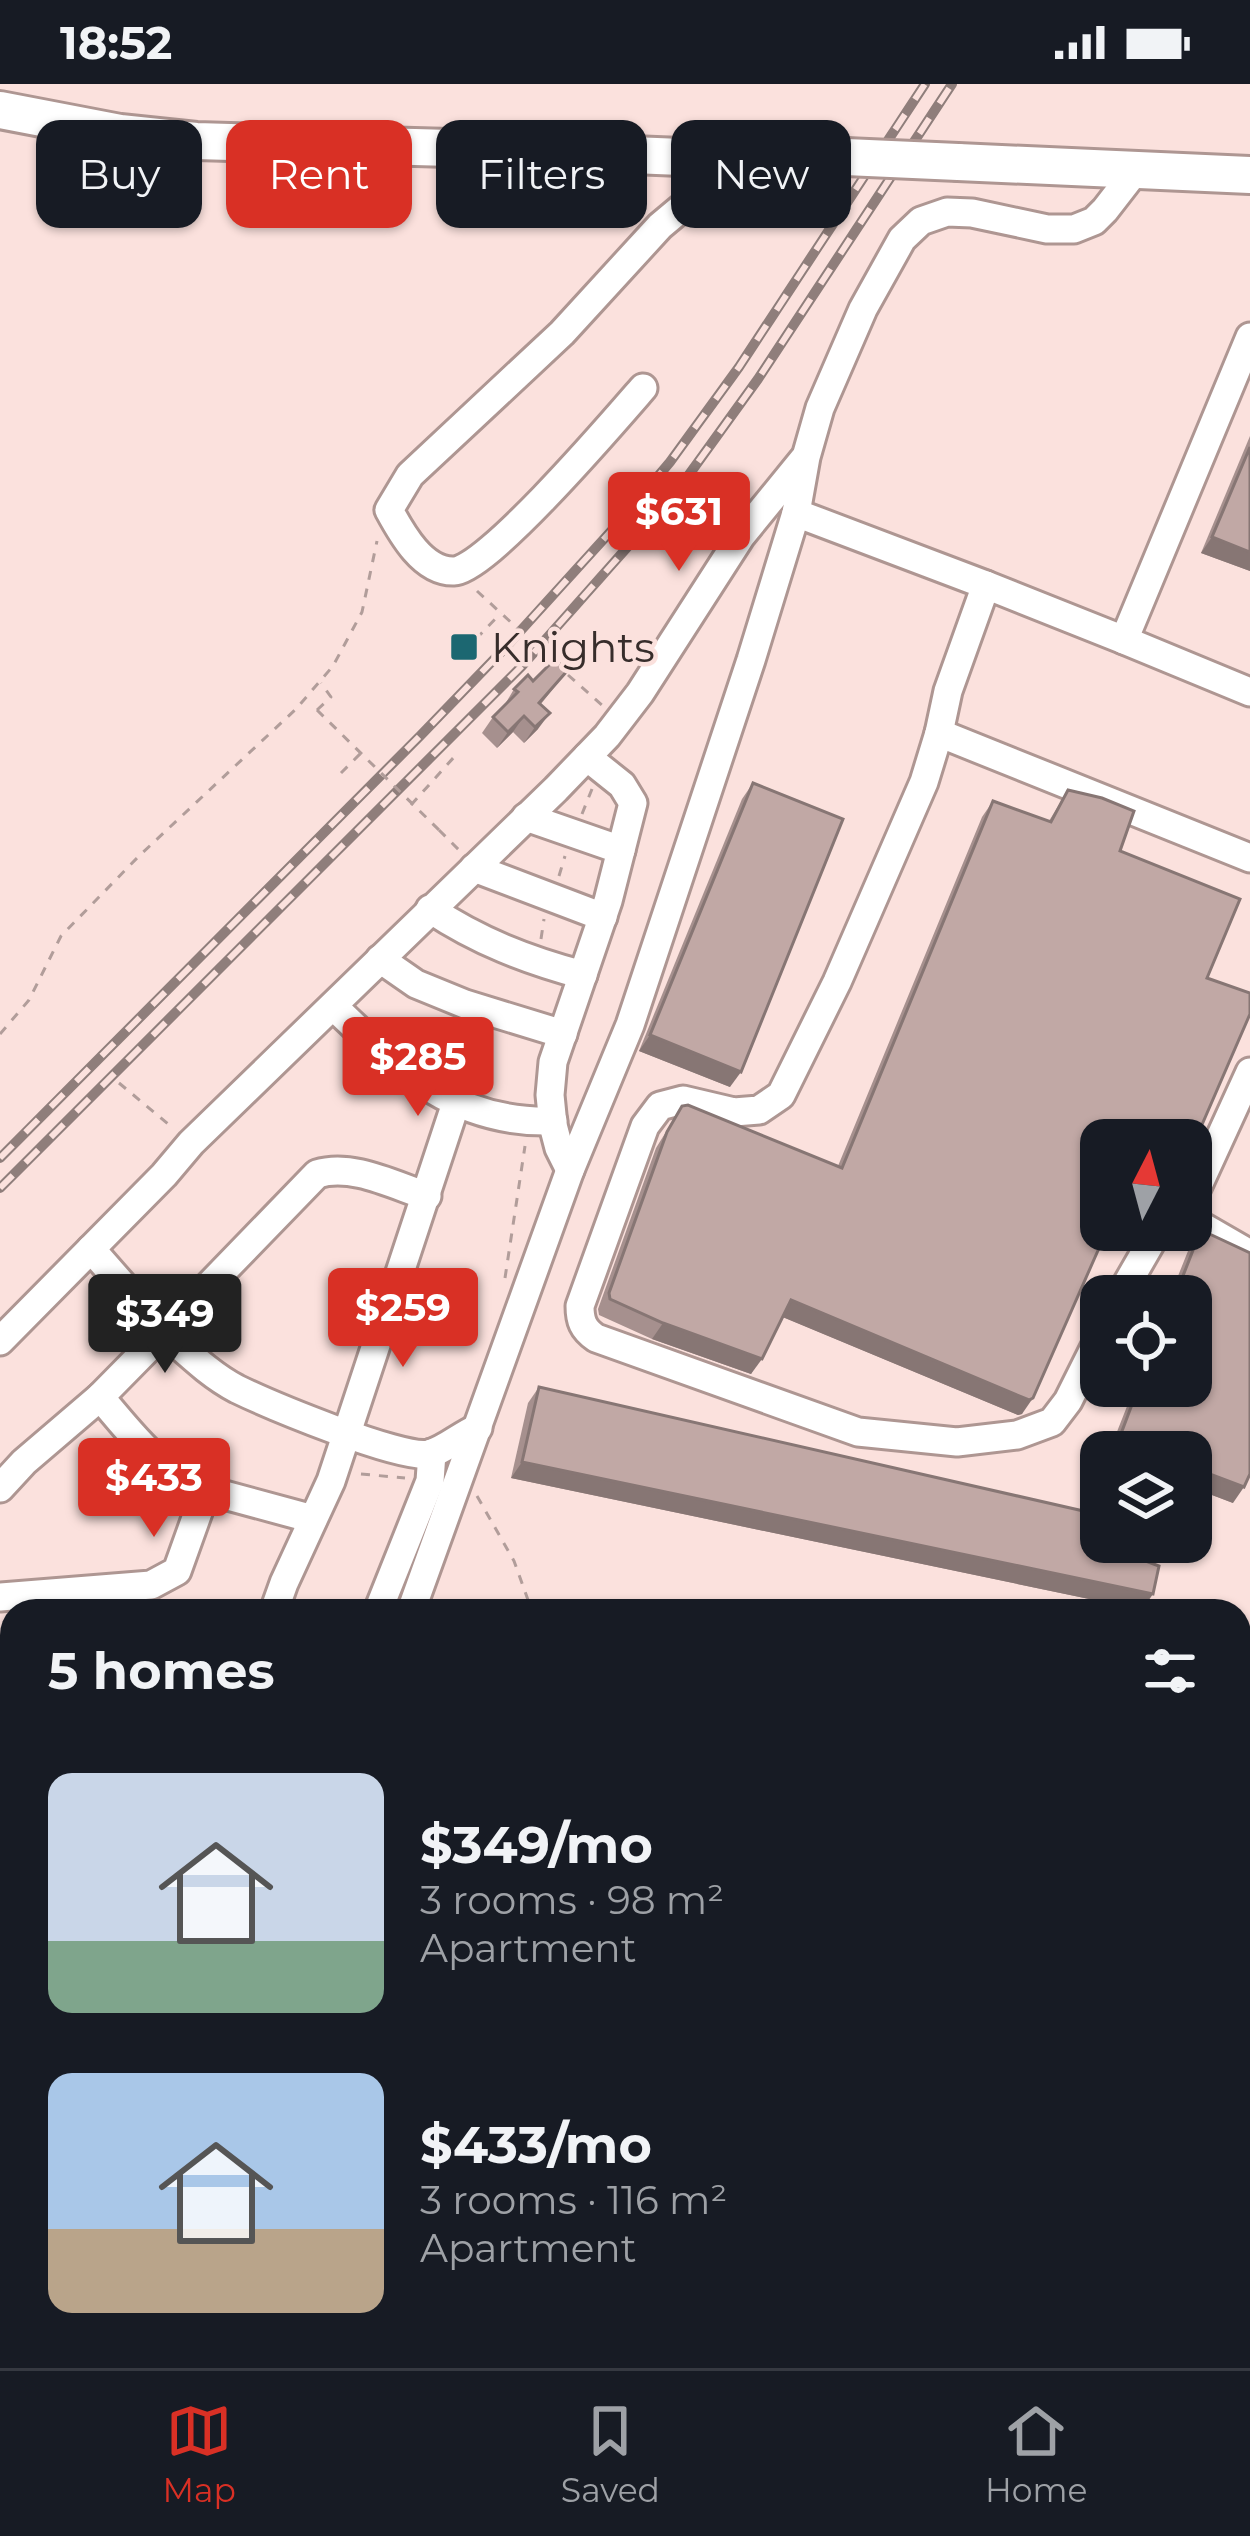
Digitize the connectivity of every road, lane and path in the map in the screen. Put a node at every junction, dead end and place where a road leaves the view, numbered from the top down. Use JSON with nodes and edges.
{"nodes":[{"id":1,"x":0,"y":110,"type":"edge"},
{"id":2,"x":671,"y":156,"type":"edge"},
{"id":3,"x":851,"y":157,"type":"edge"},
{"id":4,"x":1136,"y":170,"type":"junction"},
{"id":5,"x":1250,"y":175,"type":"edge"},
{"id":6,"x":671,"y":218,"type":"edge"},
{"id":7,"x":1250,"y":337,"type":"edge"},
{"id":8,"x":643,"y":388,"type":"dead end"},
{"id":9,"x":806,"y":457,"type":"junction"},
{"id":10,"x":389,"y":510,"type":"junction"},
{"id":11,"x":796,"y":512,"type":"junction"},
{"id":12,"x":986,"y":585,"type":"junction"},
{"id":13,"x":477,"y":591,"type":"dead end"},
{"id":14,"x":501,"y":613,"type":"junction"},
{"id":15,"x":476,"y":639,"type":"dead end"},
{"id":16,"x":1124,"y":640,"type":"junction"},
{"id":17,"x":320,"y":682,"type":"junction"},
{"id":18,"x":1250,"y":692,"type":"edge"},
{"id":19,"x":604,"y":706,"type":"dead end"},
{"id":20,"x":939,"y":733,"type":"junction"},
{"id":21,"x":361,"y":753,"type":"junction"},
{"id":22,"x":453,"y":754,"type":"dead end"},
{"id":23,"x":587,"y":757,"type":"junction"},
{"id":24,"x":341,"y":773,"type":"dead end"},
{"id":25,"x":411,"y":805,"type":"junction"},
{"id":26,"x":526,"y":817,"type":"junction"},
{"id":27,"x":621,"y":850,"type":"junction"},
{"id":28,"x":465,"y":857,"type":"junction"},
{"id":29,"x":1250,"y":858,"type":"edge"},
{"id":30,"x":430,"y":908,"type":"junction"},
{"id":31,"x":603,"y":917,"type":"junction"},
{"id":32,"x":380,"y":959,"type":"junction"},
{"id":33,"x":583,"y":975,"type":"junction"},
{"id":34,"x":333,"y":1006,"type":"junction"},
{"id":35,"x":0,"y":1034,"type":"edge"},
{"id":36,"x":563,"y":1034,"type":"junction"},
{"id":37,"x":1250,"y":1072,"type":"edge"},
{"id":38,"x":119,"y":1083,"type":"dead end"},
{"id":39,"x":456,"y":1102,"type":"junction"},
{"id":40,"x":553,"y":1121,"type":"junction"},
{"id":41,"x":190,"y":1143,"type":"junction"},
{"id":42,"x":1212,"y":1155,"type":"edge"},
{"id":43,"x":570,"y":1170,"type":"junction"},
{"id":44,"x":427,"y":1196,"type":"junction"},
{"id":45,"x":1212,"y":1232,"type":"edge"},
{"id":46,"x":91,"y":1249,"type":"junction"},
{"id":47,"x":1250,"y":1254,"type":"edge"},
{"id":48,"x":164,"y":1332,"type":"junction"},
{"id":49,"x":0,"y":1341,"type":"edge"},
{"id":50,"x":1080,"y":1377,"type":"edge"},
{"id":51,"x":100,"y":1397,"type":"junction"},
{"id":52,"x":478,"y":1428,"type":"junction"},
{"id":53,"x":348,"y":1434,"type":"junction"},
{"id":54,"x":431,"y":1467,"type":"junction"},
{"id":55,"x":332,"y":1480,"type":"junction"},
{"id":56,"x":479,"y":1480,"type":"dead end"},
{"id":57,"x":0,"y":1488,"type":"edge"},
{"id":58,"x":206,"y":1490,"type":"junction"},
{"id":59,"x":313,"y":1520,"type":"junction"},
{"id":60,"x":0,"y":1598,"type":"edge"},
{"id":61,"x":279,"y":1599,"type":"edge"},
{"id":62,"x":382,"y":1599,"type":"edge"},
{"id":63,"x":415,"y":1599,"type":"edge"},
{"id":64,"x":528,"y":1599,"type":"edge"}],
"edges":[{"from":1,"to":2,"type":"main road"},
{"from":3,"to":4,"type":"main road","bridge":true},
{"from":4,"to":5,"type":"main road"},
{"from":4,"to":9,"type":"street"},
{"from":6,"to":10,"type":"street"},
{"from":7,"to":16,"type":"street"},
{"from":8,"to":10,"type":"street"},
{"from":9,"to":11,"type":"street"},
{"from":9,"to":23,"type":"street"},
{"from":10,"to":17,"type":"path"},
{"from":11,"to":12,"type":"street"},
{"from":11,"to":43,"type":"street"},
{"from":12,"to":16,"type":"street"},
{"from":12,"to":20,"type":"street"},
{"from":13,"to":14,"type":"path","bridge":true},
{"from":14,"to":15,"type":"path"},
{"from":14,"to":19,"type":"path","bridge":true},
{"from":16,"to":18,"type":"street"},
{"from":17,"to":21,"type":"path","bridge":true},
{"from":17,"to":35,"type":"path"},
{"from":20,"to":29,"type":"street"},
{"from":20,"to":50,"type":"street"},
{"from":21,"to":24,"type":"path"},
{"from":21,"to":25,"type":"path","bridge":true},
{"from":22,"to":25,"type":"path"},
{"from":23,"to":26,"type":"street"},
{"from":23,"to":27,"type":"street"},
{"from":25,"to":28,"type":"path","bridge":true},
{"from":26,"to":27,"type":"street"},
{"from":26,"to":28,"type":"street"},
{"from":27,"to":31,"type":"street"},
{"from":28,"to":30,"type":"street"},
{"from":28,"to":31,"type":"street"},
{"from":30,"to":32,"type":"street"},
{"from":30,"to":33,"type":"street"},
{"from":31,"to":33,"type":"street"},
{"from":32,"to":34,"type":"street"},
{"from":32,"to":36,"type":"street"},
{"from":33,"to":36,"type":"street"},
{"from":34,"to":39,"type":"street"},
{"from":34,"to":41,"type":"street"},
{"from":36,"to":40,"type":"street"},
{"from":37,"to":42,"type":"street"},
{"from":38,"to":41,"type":"path"},
{"from":39,"to":40,"type":"street"},
{"from":39,"to":44,"type":"street"},
{"from":40,"to":43,"type":"street"},
{"from":41,"to":46,"type":"street"},
{"from":43,"to":52,"type":"street"},
{"from":44,"to":48,"type":"street"},
{"from":44,"to":53,"type":"street"},
{"from":45,"to":47,"type":"street"},
{"from":46,"to":48,"type":"street"},
{"from":46,"to":49,"type":"street"},
{"from":48,"to":51,"type":"street"},
{"from":48,"to":53,"type":"street"},
{"from":51,"to":57,"type":"street"},
{"from":51,"to":58,"type":"street"},
{"from":52,"to":54,"type":"street"},
{"from":52,"to":63,"type":"street"},
{"from":53,"to":54,"type":"street"},
{"from":53,"to":55,"type":"street"},
{"from":54,"to":55,"type":"path"},
{"from":54,"to":62,"type":"street"},
{"from":55,"to":59,"type":"street"},
{"from":56,"to":64,"type":"path"},
{"from":58,"to":59,"type":"street"},
{"from":58,"to":60,"type":"street"},
{"from":59,"to":61,"type":"street"}]}
